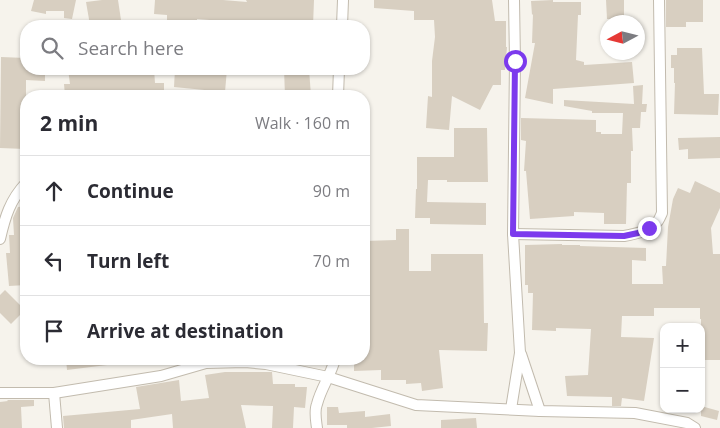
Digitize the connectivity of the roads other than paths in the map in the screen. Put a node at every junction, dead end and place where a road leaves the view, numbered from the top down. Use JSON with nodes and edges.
{"nodes":[{"id":1,"x":343,"y":0,"type":"edge"},
{"id":2,"x":514,"y":0,"type":"edge"},
{"id":3,"x":659,"y":0,"type":"edge"},
{"id":4,"x":342,"y":20,"type":"edge"},
{"id":5,"x":339,"y":75,"type":"edge"},
{"id":6,"x":338,"y":90,"type":"edge"},
{"id":7,"x":20,"y":195,"type":"edge"},
{"id":8,"x":513,"y":234,"type":"junction"},
{"id":9,"x":0,"y":239,"type":"edge"},
{"id":10,"x":520,"y":353,"type":"junction"},
{"id":11,"x":199,"y":365,"type":"edge"},
{"id":12,"x":271,"y":365,"type":"edge"},
{"id":13,"x":334,"y":365,"type":"edge"},
{"id":14,"x":328,"y":377,"type":"junction"},
{"id":15,"x":0,"y":393,"type":"edge"},
{"id":16,"x":54,"y":393,"type":"junction"},
{"id":17,"x":511,"y":409,"type":"junction"},
{"id":18,"x":540,"y":411,"type":"junction"},
{"id":19,"x":57,"y":428,"type":"edge"},
{"id":20,"x":317,"y":428,"type":"edge"},
{"id":21,"x":695,"y":428,"type":"edge"}],
"edges":[{"from":1,"to":4,"type":"street"},
{"from":2,"to":8,"type":"street"},
{"from":3,"to":8,"type":"street"},
{"from":5,"to":6,"type":"street"},
{"from":7,"to":9,"type":"street"},
{"from":8,"to":10,"type":"street"},
{"from":10,"to":17,"type":"street"},
{"from":10,"to":18,"type":"street"},
{"from":11,"to":16,"type":"street"},
{"from":12,"to":14,"type":"street"},
{"from":13,"to":14,"type":"street"},
{"from":14,"to":17,"type":"street"},
{"from":14,"to":20,"type":"street"},
{"from":15,"to":16,"type":"street"},
{"from":16,"to":19,"type":"street"},
{"from":17,"to":18,"type":"street"},
{"from":18,"to":21,"type":"street"}]}
